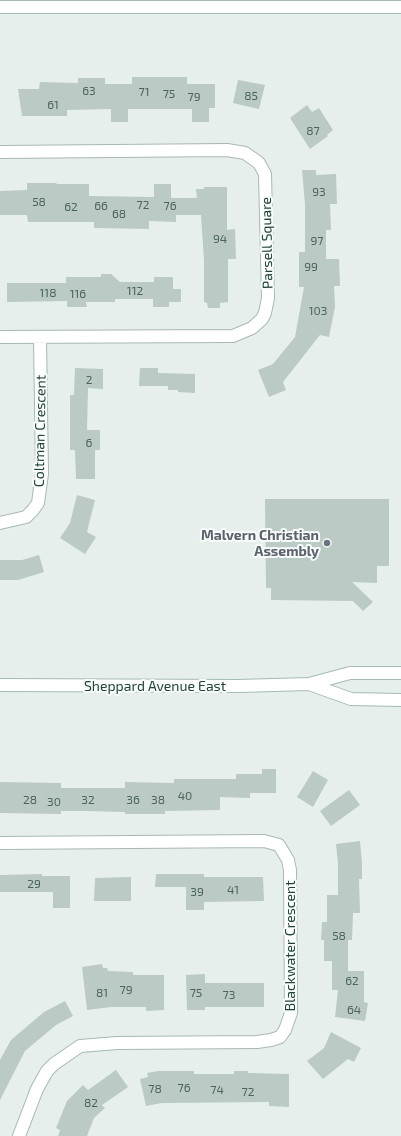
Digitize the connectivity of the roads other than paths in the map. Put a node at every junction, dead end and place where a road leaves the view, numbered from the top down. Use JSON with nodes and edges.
{"nodes":[{"id":1,"x":0,"y":7,"type":"edge"},
{"id":2,"x":401,"y":7,"type":"edge"},
{"id":3,"x":0,"y":152,"type":"edge"},
{"id":4,"x":0,"y":337,"type":"edge"},
{"id":5,"x":40,"y":337,"type":"junction"},
{"id":6,"x":0,"y":523,"type":"edge"},
{"id":7,"x":401,"y":673,"type":"edge"},
{"id":8,"x":309,"y":684,"type":"junction"},
{"id":9,"x":0,"y":685,"type":"edge"},
{"id":10,"x":401,"y":700,"type":"edge"},
{"id":11,"x":0,"y":843,"type":"edge"},
{"id":12,"x":19,"y":1136,"type":"edge"}],
"edges":[{"from":1,"to":2,"type":"street"},
{"from":3,"to":5,"type":"street","name":"Parsell Square"},
{"from":4,"to":5,"type":"street","name":"Parsell Square"},
{"from":5,"to":6,"type":"street","name":"Coltman Crescent"},
{"from":7,"to":8,"type":"street","name":"Sheppard Avenue East"},
{"from":8,"to":9,"type":"street","name":"Sheppard Avenue East"},
{"from":8,"to":10,"type":"street","name":"Sheppard Avenue East"},
{"from":11,"to":12,"type":"street","name":"Blackwater Crescent"}]}
